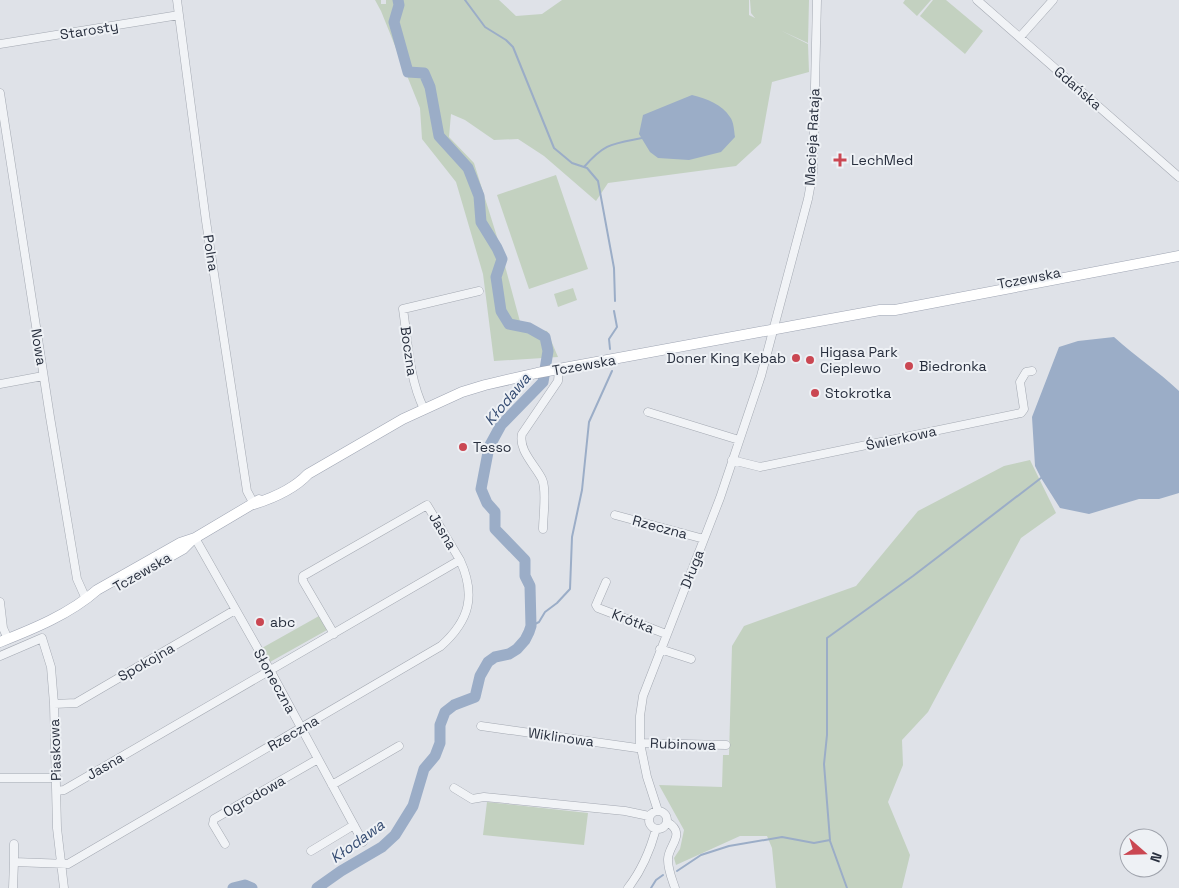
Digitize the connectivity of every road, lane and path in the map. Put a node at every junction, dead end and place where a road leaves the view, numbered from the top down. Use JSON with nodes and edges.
{"nodes":[{"id":1,"x":177,"y":0,"type":"edge"},
{"id":2,"x":817,"y":0,"type":"edge"},
{"id":3,"x":977,"y":0,"type":"edge"},
{"id":4,"x":1053,"y":0,"type":"edge"},
{"id":5,"x":178,"y":16,"type":"junction"},
{"id":6,"x":1020,"y":37,"type":"junction"},
{"id":7,"x":0,"y":44,"type":"edge"},
{"id":8,"x":0,"y":93,"type":"edge"},
{"id":9,"x":1179,"y":177,"type":"edge"},
{"id":10,"x":1179,"y":249,"type":"edge"},
{"id":11,"x":1179,"y":256,"type":"edge"},
{"id":12,"x":479,"y":291,"type":"dead end"},
{"id":13,"x":880,"y":310,"type":"junction"},
{"id":14,"x":774,"y":330,"type":"junction"},
{"id":15,"x":556,"y":370,"type":"junction"},
{"id":16,"x":1032,"y":371,"type":"dead end"},
{"id":17,"x":43,"y":376,"type":"junction"},
{"id":18,"x":0,"y":384,"type":"edge"},
{"id":19,"x":424,"y":409,"type":"junction"},
{"id":20,"x":648,"y":412,"type":"dead end"},
{"id":21,"x":739,"y":440,"type":"junction"},
{"id":22,"x":732,"y":460,"type":"junction"},
{"id":23,"x":254,"y":504,"type":"junction"},
{"id":24,"x":616,"y":515,"type":"dead end"},
{"id":25,"x":543,"y":530,"type":"dead end"},
{"id":26,"x":195,"y":538,"type":"junction"},
{"id":27,"x":704,"y":539,"type":"junction"},
{"id":28,"x":460,"y":560,"type":"junction"},
{"id":29,"x":606,"y":582,"type":"dead end"},
{"id":30,"x":86,"y":600,"type":"junction"},
{"id":31,"x":0,"y":602,"type":"edge"},
{"id":32,"x":235,"y":610,"type":"junction"},
{"id":33,"x":334,"y":634,"type":"junction"},
{"id":34,"x":666,"y":634,"type":"junction"},
{"id":35,"x":4,"y":641,"type":"edge"},
{"id":36,"x":660,"y":649,"type":"junction"},
{"id":37,"x":0,"y":656,"type":"edge"},
{"id":38,"x":691,"y":659,"type":"dead end"},
{"id":39,"x":270,"y":670,"type":"junction"},
{"id":40,"x":54,"y":704,"type":"junction"},
{"id":41,"x":481,"y":726,"type":"dead end"},
{"id":42,"x":301,"y":728,"type":"junction"},
{"id":43,"x":641,"y":745,"type":"junction"},
{"id":44,"x":399,"y":746,"type":"dead end"},
{"id":45,"x":726,"y":746,"type":"dead end"},
{"id":46,"x":318,"y":759,"type":"junction"},
{"id":47,"x":0,"y":778,"type":"edge"},
{"id":48,"x":56,"y":778,"type":"junction"},
{"id":49,"x":332,"y":785,"type":"junction"},
{"id":50,"x":454,"y":788,"type":"dead end"},
{"id":51,"x":57,"y":790,"type":"junction"},
{"id":52,"x":658,"y":810,"type":"junction"},
{"id":53,"x":649,"y":816,"type":"junction"},
{"id":54,"x":666,"y":822,"type":"junction"},
{"id":55,"x":354,"y":825,"type":"junction"},
{"id":56,"x":656,"y":829,"type":"junction"},
{"id":57,"x":363,"y":842,"type":"dead end"},
{"id":58,"x":14,"y":844,"type":"dead end"},
{"id":59,"x":224,"y":844,"type":"dead end"},
{"id":60,"x":311,"y":851,"type":"dead end"},
{"id":61,"x":14,"y":862,"type":"junction"},
{"id":62,"x":60,"y":863,"type":"junction"},
{"id":63,"x":13,"y":888,"type":"edge"},
{"id":64,"x":64,"y":888,"type":"edge"},
{"id":65,"x":628,"y":888,"type":"edge"},
{"id":66,"x":675,"y":888,"type":"edge"}],
"edges":[{"from":1,"to":5,"type":"street","name":"Polna"},
{"from":2,"to":14,"type":"street","name":"Macieja Rataja"},
{"from":3,"to":6,"type":"street","name":"Gdańska"},
{"from":4,"to":6,"type":"street"},
{"from":5,"to":7,"type":"street","name":"Starosty"},
{"from":5,"to":23,"type":"street","name":"Polna"},
{"from":6,"to":9,"type":"street","name":"Gdańska"},
{"from":8,"to":17,"type":"street","name":"Nowa"},
{"from":10,"to":13,"type":"main road","name":"Tczewska"},
{"from":11,"to":13,"type":"main road","name":"Tczewska"},
{"from":12,"to":19,"type":"street","name":"Boczna"},
{"from":13,"to":14,"type":"main road","name":"Tczewska"},
{"from":14,"to":15,"type":"main road","name":"Tczewska"},
{"from":14,"to":21,"type":"street","name":"Długa"},
{"from":15,"to":19,"type":"main road","name":"Tczewska"},
{"from":15,"to":25,"type":"street"},
{"from":16,"to":22,"type":"street","name":"Świerkowa"},
{"from":17,"to":18,"type":"street"},
{"from":17,"to":30,"type":"street","name":"Nowa"},
{"from":19,"to":23,"type":"main road","name":"Tczewska"},
{"from":20,"to":21,"type":"street"},
{"from":21,"to":22,"type":"street","name":"Długa"},
{"from":22,"to":27,"type":"street","name":"Długa"},
{"from":23,"to":26,"type":"main road","name":"Tczewska"},
{"from":24,"to":27,"type":"street","name":"Rzeczna"},
{"from":26,"to":30,"type":"main road","name":"Tczewska"},
{"from":26,"to":32,"type":"street","name":"Słoneczna"},
{"from":27,"to":34,"type":"street","name":"Długa"},
{"from":28,"to":33,"type":"street","name":"Jasna"},
{"from":28,"to":33,"type":"street","name":"Jasna"},
{"from":28,"to":42,"type":"street","name":"Rzeczna"},
{"from":29,"to":34,"type":"street","name":"Krótka"},
{"from":30,"to":35,"type":"main road","name":"Tczewska"},
{"from":31,"to":35,"type":"street"},
{"from":32,"to":39,"type":"street","name":"Słoneczna"},
{"from":32,"to":40,"type":"street","name":"Spokojna"},
{"from":33,"to":39,"type":"street","name":"Jasna"},
{"from":34,"to":36,"type":"street","name":"Długa"},
{"from":36,"to":38,"type":"street"},
{"from":36,"to":43,"type":"street","name":"Długa"},
{"from":37,"to":40,"type":"street","name":"Piaskowa"},
{"from":39,"to":42,"type":"street","name":"Słoneczna"},
{"from":39,"to":51,"type":"street","name":"Jasna"},
{"from":40,"to":48,"type":"street","name":"Piaskowa"},
{"from":41,"to":43,"type":"street","name":"Wiklinowa"},
{"from":42,"to":46,"type":"street","name":"Słoneczna"},
{"from":42,"to":62,"type":"street","name":"Rzeczna"},
{"from":43,"to":45,"type":"street","name":"Rubinowa"},
{"from":43,"to":52,"type":"street","name":"Długa"},
{"from":44,"to":49,"type":"street"},
{"from":46,"to":49,"type":"street","name":"Słoneczna"},
{"from":46,"to":59,"type":"street","name":"Ogrodowa"},
{"from":47,"to":48,"type":"street"},
{"from":48,"to":51,"type":"street","name":"Piaskowa"},
{"from":49,"to":55,"type":"street","name":"Słoneczna"},
{"from":50,"to":53,"type":"street"},
{"from":51,"to":62,"type":"street","name":"Piaskowa"},
{"from":52,"to":53,"type":"street"},
{"from":52,"to":54,"type":"street","name":"Długa"},
{"from":53,"to":56,"type":"street"},
{"from":54,"to":56,"type":"street"},
{"from":54,"to":66,"type":"street","name":"Długa"},
{"from":55,"to":57,"type":"street","name":"Słoneczna"},
{"from":55,"to":60,"type":"street"},
{"from":56,"to":65,"type":"street"},
{"from":58,"to":61,"type":"street"},
{"from":61,"to":62,"type":"street"},
{"from":61,"to":63,"type":"street"},
{"from":62,"to":64,"type":"street","name":"Piaskowa"}]}
